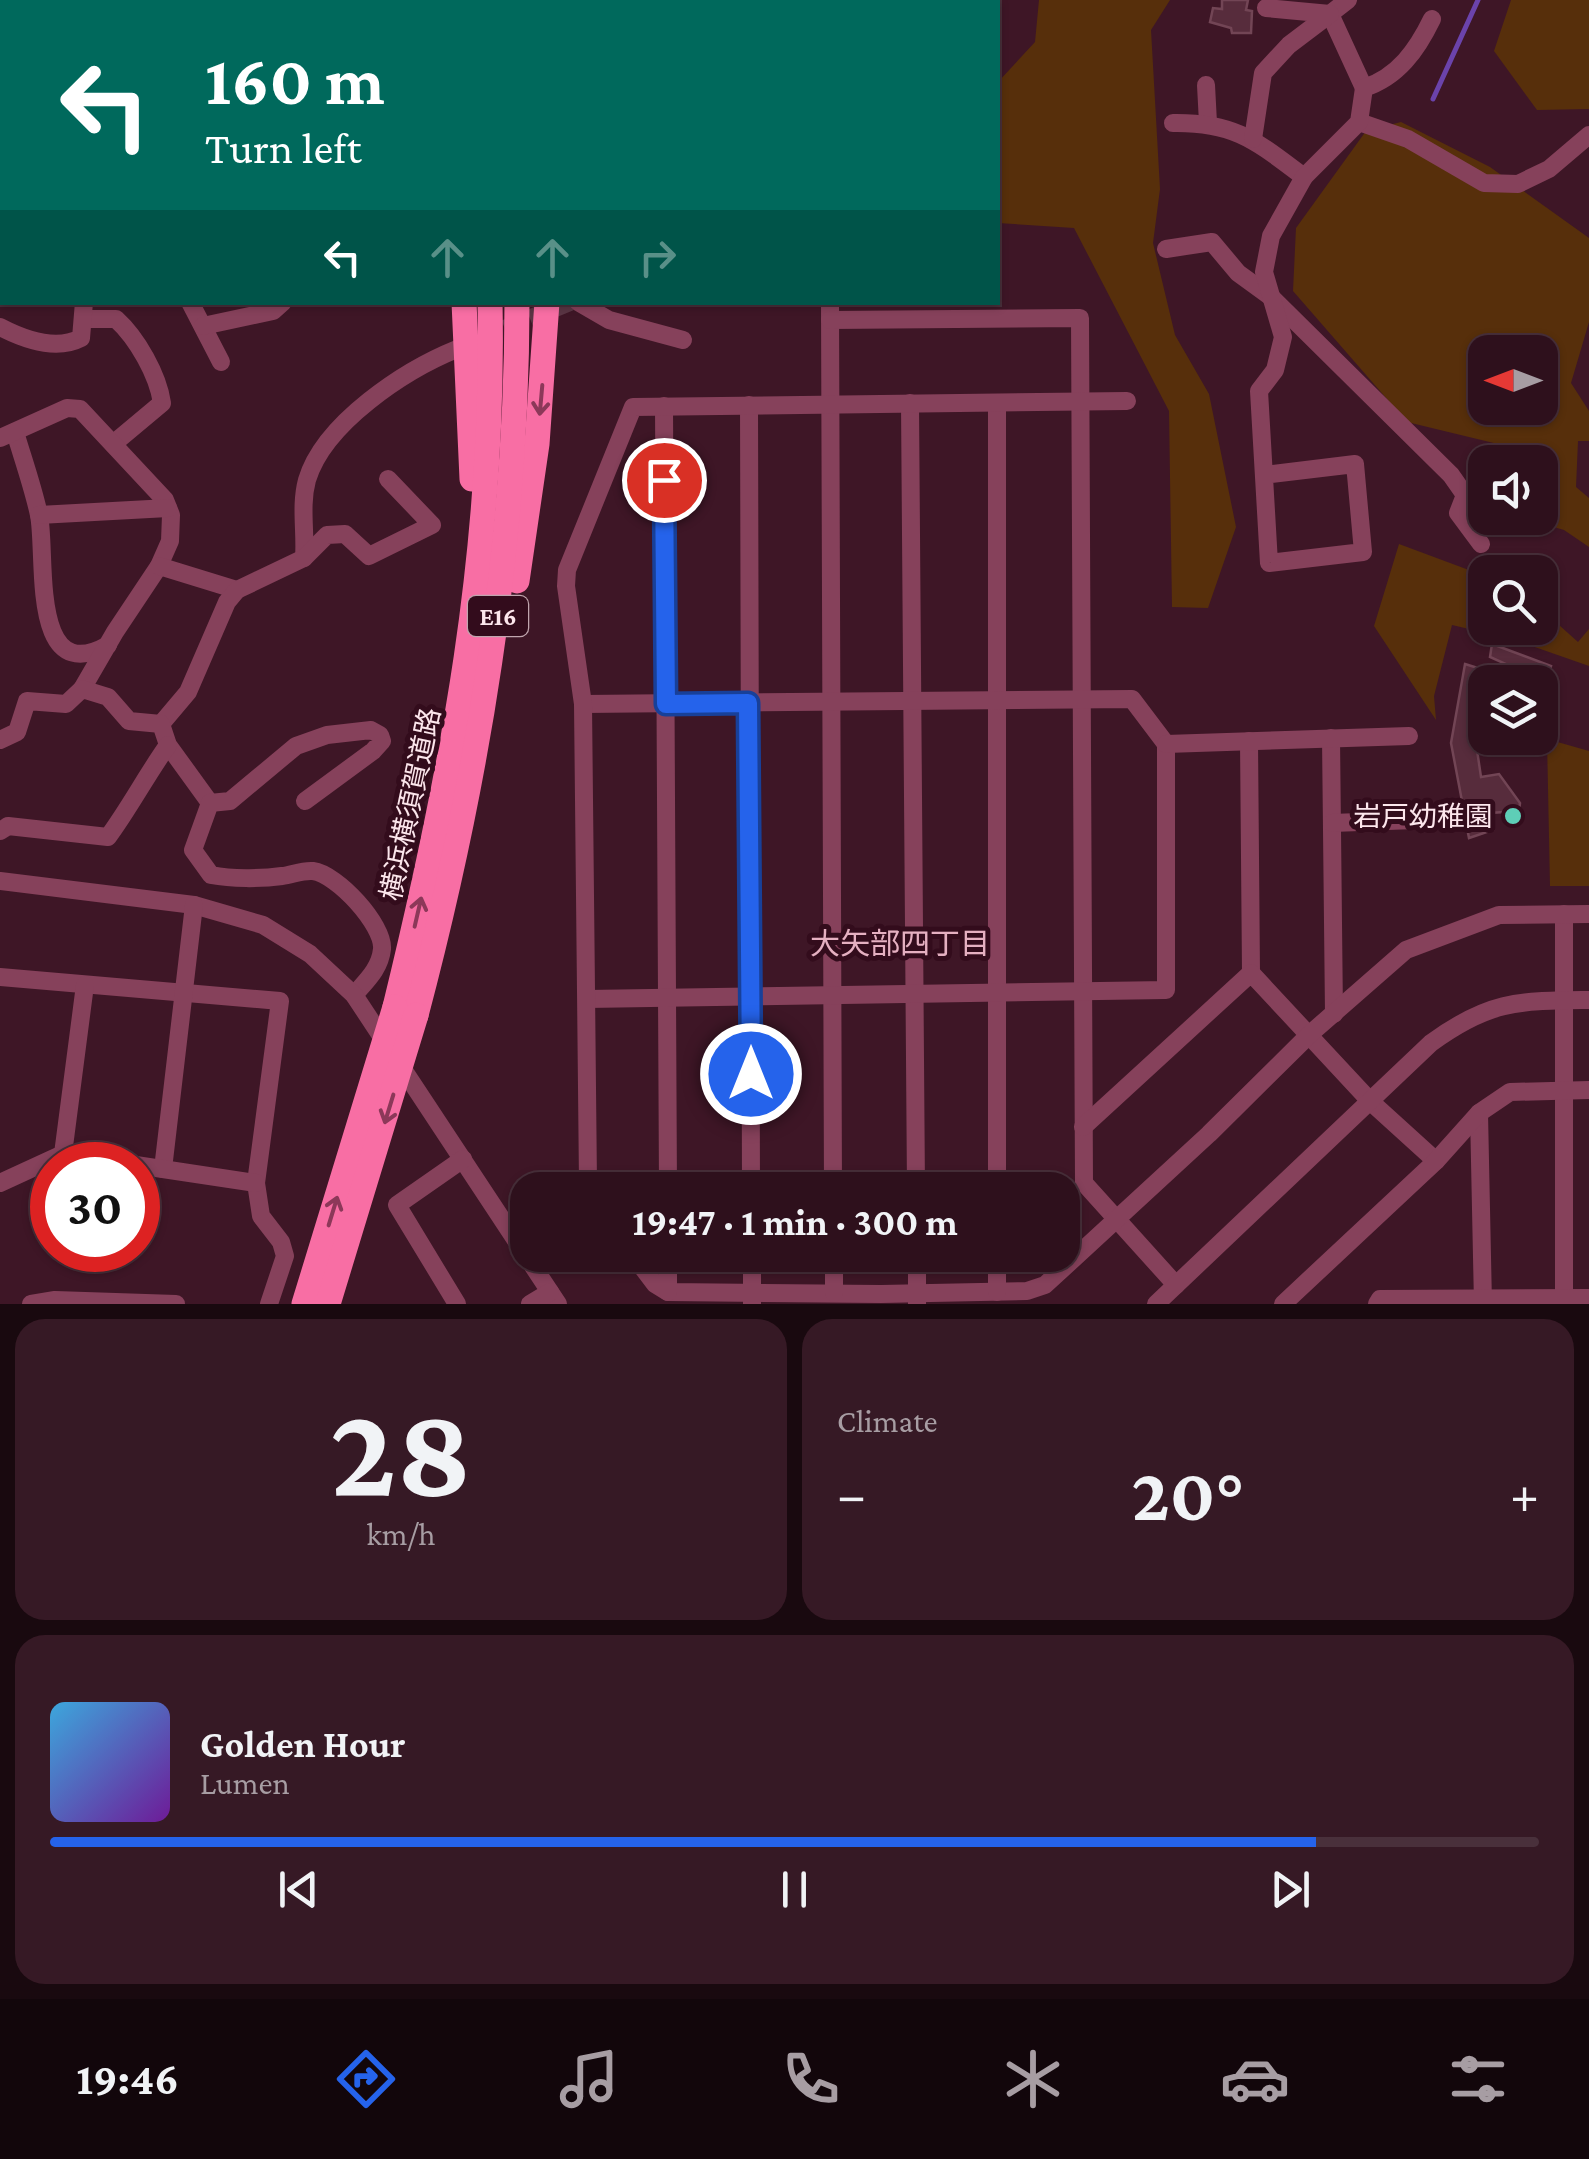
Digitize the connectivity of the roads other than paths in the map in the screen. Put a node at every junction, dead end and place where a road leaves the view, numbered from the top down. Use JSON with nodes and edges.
{"nodes":[{"id":1,"x":1348,"y":0,"type":"edge"},
{"id":2,"x":1266,"y":8,"type":"dead end"},
{"id":3,"x":1330,"y":14,"type":"junction"},
{"id":4,"x":1432,"y":20,"type":"dead end"},
{"id":5,"x":1206,"y":86,"type":"dead end"},
{"id":6,"x":1364,"y":88,"type":"junction"},
{"id":7,"x":1208,"y":122,"type":"junction"},
{"id":8,"x":1359,"y":122,"type":"junction"},
{"id":9,"x":1173,"y":123,"type":"dead end"},
{"id":10,"x":1589,"y":136,"type":"edge"},
{"id":11,"x":1253,"y":138,"type":"junction"},
{"id":12,"x":1304,"y":177,"type":"junction"},
{"id":13,"x":1166,"y":248,"type":"dead end"},
{"id":14,"x":1271,"y":298,"type":"junction"},
{"id":15,"x":192,"y":305,"type":"edge"},
{"id":16,"x":280,"y":305,"type":"edge"},
{"id":17,"x":464,"y":305,"type":"edge"},
{"id":18,"x":490,"y":305,"type":"edge"},
{"id":19,"x":517,"y":305,"type":"edge"},
{"id":20,"x":547,"y":305,"type":"edge"},
{"id":21,"x":583,"y":305,"type":"edge"},
{"id":22,"x":84,"y":310,"type":"edge"},
{"id":23,"x":830,"y":311,"type":"edge"},
{"id":24,"x":202,"y":326,"type":"junction"},
{"id":25,"x":0,"y":328,"type":"edge"},
{"id":26,"x":683,"y":340,"type":"dead end"},
{"id":27,"x":457,"y":349,"type":"dead end"},
{"id":28,"x":221,"y":362,"type":"dead end"},
{"id":29,"x":1127,"y":401,"type":"dead end"},
{"id":30,"x":997,"y":402,"type":"junction"},
{"id":31,"x":1080,"y":402,"type":"junction"},
{"id":32,"x":830,"y":404,"type":"junction"},
{"id":33,"x":910,"y":404,"type":"junction"},
{"id":34,"x":664,"y":406,"type":"junction"},
{"id":35,"x":748,"y":406,"type":"junction"},
{"id":36,"x":7,"y":435,"type":"edge"},
{"id":37,"x":113,"y":444,"type":"junction"},
{"id":38,"x":1264,"y":475,"type":"junction"},
{"id":39,"x":388,"y":480,"type":"dead end"},
{"id":40,"x":168,"y":508,"type":"junction"},
{"id":41,"x":39,"y":516,"type":"junction"},
{"id":42,"x":1481,"y":544,"type":"dead end"},
{"id":43,"x":304,"y":558,"type":"junction"},
{"id":44,"x":159,"y":566,"type":"junction"},
{"id":45,"x":237,"y":590,"type":"junction"},
{"id":46,"x":108,"y":644,"type":"junction"},
{"id":47,"x":466,"y":674,"type":"junction"},
{"id":48,"x":82,"y":689,"type":"junction"},
{"id":49,"x":1080,"y":699,"type":"junction"},
{"id":50,"x":998,"y":700,"type":"junction"},
{"id":51,"x":912,"y":701,"type":"junction"},
{"id":52,"x":832,"y":702,"type":"junction"},
{"id":53,"x":748,"y":703,"type":"junction"},
{"id":54,"x":583,"y":704,"type":"junction"},
{"id":55,"x":666,"y":704,"type":"junction"},
{"id":56,"x":161,"y":724,"type":"junction"},
{"id":57,"x":1410,"y":736,"type":"dead end"},
{"id":58,"x":1331,"y":738,"type":"junction"},
{"id":59,"x":0,"y":740,"type":"edge"},
{"id":60,"x":1249,"y":741,"type":"junction"},
{"id":61,"x":1166,"y":744,"type":"junction"},
{"id":62,"x":168,"y":745,"type":"junction"},
{"id":63,"x":306,"y":801,"type":"dead end"},
{"id":64,"x":210,"y":803,"type":"junction"},
{"id":65,"x":1415,"y":820,"type":"dead end"},
{"id":66,"x":1332,"y":822,"type":"junction"},
{"id":67,"x":0,"y":831,"type":"edge"},
{"id":68,"x":0,"y":881,"type":"edge"},
{"id":69,"x":194,"y":905,"type":"junction"},
{"id":70,"x":1564,"y":914,"type":"junction"},
{"id":71,"x":1589,"y":914,"type":"edge"},
{"id":72,"x":440,"y":924,"type":"junction"},
{"id":73,"x":1251,"y":973,"type":"junction"},
{"id":74,"x":0,"y":978,"type":"edge"},
{"id":75,"x":85,"y":985,"type":"junction"},
{"id":76,"x":1084,"y":991,"type":"junction"},
{"id":77,"x":998,"y":992,"type":"junction"},
{"id":78,"x":183,"y":993,"type":"junction"},
{"id":79,"x":915,"y":994,"type":"junction"},
{"id":80,"x":354,"y":995,"type":"junction"},
{"id":81,"x":832,"y":995,"type":"junction"},
{"id":82,"x":750,"y":996,"type":"junction"},
{"id":83,"x":667,"y":997,"type":"junction"},
{"id":84,"x":586,"y":998,"type":"junction"},
{"id":85,"x":1564,"y":1000,"type":"junction"},
{"id":86,"x":1589,"y":1000,"type":"edge"},
{"id":87,"x":405,"y":1011,"type":"junction"},
{"id":88,"x":1334,"y":1014,"type":"junction"},
{"id":89,"x":1310,"y":1034,"type":"junction"},
{"id":90,"x":1563,"y":1090,"type":"junction"},
{"id":91,"x":1589,"y":1090,"type":"edge"},
{"id":92,"x":1372,"y":1102,"type":"junction"},
{"id":93,"x":1479,"y":1113,"type":"junction"},
{"id":94,"x":1083,"y":1127,"type":"junction"},
{"id":95,"x":65,"y":1142,"type":"edge"},
{"id":96,"x":462,"y":1160,"type":"junction"},
{"id":97,"x":1436,"y":1161,"type":"junction"},
{"id":98,"x":30,"y":1169,"type":"edge"},
{"id":99,"x":160,"y":1169,"type":"edge"},
{"id":100,"x":163,"y":1169,"type":"junction"},
{"id":101,"x":586,"y":1172,"type":"edge"},
{"id":102,"x":668,"y":1172,"type":"edge"},
{"id":103,"x":751,"y":1172,"type":"edge"},
{"id":104,"x":833,"y":1172,"type":"edge"},
{"id":105,"x":916,"y":1172,"type":"edge"},
{"id":106,"x":997,"y":1172,"type":"edge"},
{"id":107,"x":0,"y":1182,"type":"edge"},
{"id":108,"x":256,"y":1183,"type":"junction"},
{"id":109,"x":510,"y":1218,"type":"edge"},
{"id":110,"x":1114,"y":1220,"type":"junction"},
{"id":111,"x":541,"y":1272,"type":"edge"},
{"id":112,"x":646,"y":1272,"type":"edge"},
{"id":113,"x":668,"y":1272,"type":"edge"},
{"id":114,"x":752,"y":1272,"type":"edge"},
{"id":115,"x":834,"y":1272,"type":"edge"},
{"id":116,"x":917,"y":1272,"type":"edge"},
{"id":117,"x":997,"y":1272,"type":"edge"},
{"id":118,"x":1176,"y":1285,"type":"junction"},
{"id":119,"x":668,"y":1292,"type":"junction"},
{"id":120,"x":996,"y":1292,"type":"junction"},
{"id":121,"x":834,"y":1294,"type":"junction"},
{"id":122,"x":554,"y":1298,"type":"edge"},
{"id":123,"x":752,"y":1298,"type":"edge"},
{"id":124,"x":1589,"y":1298,"type":"edge"},
{"id":125,"x":917,"y":1299,"type":"edge"},
{"id":126,"x":1483,"y":1301,"type":"edge"},
{"id":127,"x":1564,"y":1301,"type":"edge"},
{"id":128,"x":95,"y":1302,"type":"edge"},
{"id":129,"x":31,"y":1304,"type":"edge"},
{"id":130,"x":176,"y":1304,"type":"edge"},
{"id":131,"x":269,"y":1304,"type":"edge"},
{"id":132,"x":304,"y":1304,"type":"edge"},
{"id":133,"x":328,"y":1304,"type":"edge"},
{"id":134,"x":457,"y":1304,"type":"edge"},
{"id":135,"x":530,"y":1304,"type":"edge"},
{"id":136,"x":1156,"y":1304,"type":"edge"},
{"id":137,"x":1283,"y":1304,"type":"edge"},
{"id":138,"x":1377,"y":1304,"type":"edge"}],
"edges":[{"from":1,"to":3,"type":"street"},
{"from":2,"to":3,"type":"street"},
{"from":3,"to":6,"type":"street"},
{"from":3,"to":11,"type":"street"},
{"from":4,"to":6,"type":"street"},
{"from":5,"to":7,"type":"street"},
{"from":6,"to":8,"type":"street"},
{"from":7,"to":9,"type":"street"},
{"from":7,"to":11,"type":"street"},
{"from":8,"to":10,"type":"street"},
{"from":8,"to":12,"type":"street"},
{"from":11,"to":12,"type":"street"},
{"from":12,"to":14,"type":"street"},
{"from":13,"to":14,"type":"street"},
{"from":14,"to":38,"type":"street"},
{"from":14,"to":42,"type":"street"},
{"from":15,"to":24,"type":"street"},
{"from":16,"to":24,"type":"street"},
{"from":17,"to":47,"type":"highway"},
{"from":18,"to":47,"type":"highway","name":"横浜横須賀道路","number":"E16"},
{"from":19,"to":72,"type":"highway","name":"横浜横須賀道路","number":"E16"},
{"from":20,"to":72,"type":"highway","one_way":true},
{"from":21,"to":26,"type":"street"},
{"from":22,"to":25,"type":"street"},
{"from":22,"to":37,"type":"street"},
{"from":23,"to":31,"type":"street"},
{"from":23,"to":32,"type":"street"},
{"from":24,"to":28,"type":"street"},
{"from":27,"to":43,"type":"street"},
{"from":29,"to":31,"type":"street"},
{"from":30,"to":31,"type":"street"},
{"from":30,"to":33,"type":"street"},
{"from":30,"to":50,"type":"street"},
{"from":31,"to":49,"type":"street"},
{"from":32,"to":33,"type":"street"},
{"from":32,"to":35,"type":"street"},
{"from":32,"to":52,"type":"street"},
{"from":33,"to":51,"type":"street"},
{"from":34,"to":35,"type":"street"},
{"from":34,"to":54,"type":"street"},
{"from":34,"to":55,"type":"street"},
{"from":35,"to":53,"type":"street"},
{"from":36,"to":37,"type":"street"},
{"from":36,"to":41,"type":"street"},
{"from":37,"to":40,"type":"street"},
{"from":38,"to":38,"type":"street"},
{"from":39,"to":43,"type":"street"},
{"from":40,"to":41,"type":"street"},
{"from":40,"to":44,"type":"street"},
{"from":41,"to":46,"type":"street"},
{"from":43,"to":45,"type":"street"},
{"from":44,"to":45,"type":"street"},
{"from":44,"to":46,"type":"street"},
{"from":45,"to":56,"type":"street"},
{"from":46,"to":48,"type":"street"},
{"from":87,"to":47,"type":"highway","name":"横浜横須賀道路","number":"E16","one_way":true},
{"from":48,"to":56,"type":"street"},
{"from":48,"to":59,"type":"street"},
{"from":49,"to":50,"type":"street"},
{"from":49,"to":61,"type":"street"},
{"from":49,"to":76,"type":"street"},
{"from":50,"to":51,"type":"street"},
{"from":50,"to":77,"type":"street"},
{"from":51,"to":52,"type":"street"},
{"from":51,"to":79,"type":"street"},
{"from":52,"to":53,"type":"street"},
{"from":52,"to":81,"type":"street"},
{"from":53,"to":55,"type":"street"},
{"from":53,"to":82,"type":"street"},
{"from":54,"to":55,"type":"street"},
{"from":54,"to":84,"type":"street"},
{"from":55,"to":83,"type":"street"},
{"from":56,"to":62,"type":"street"},
{"from":57,"to":58,"type":"street"},
{"from":58,"to":60,"type":"street"},
{"from":58,"to":66,"type":"street"},
{"from":60,"to":61,"type":"street"},
{"from":60,"to":73,"type":"street"},
{"from":61,"to":76,"type":"street"},
{"from":62,"to":64,"type":"street"},
{"from":62,"to":67,"type":"street"},
{"from":63,"to":64,"type":"street"},
{"from":64,"to":80,"type":"street"},
{"from":65,"to":66,"type":"street"},
{"from":66,"to":88,"type":"street"},
{"from":68,"to":69,"type":"street"},
{"from":69,"to":78,"type":"street"},
{"from":69,"to":80,"type":"street"},
{"from":70,"to":71,"type":"street"},
{"from":70,"to":85,"type":"street"},
{"from":70,"to":88,"type":"street"},
{"from":72,"to":87,"type":"highway","name":"横浜横須賀道路","number":"E16"},
{"from":73,"to":89,"type":"street"},
{"from":73,"to":94,"type":"street"},
{"from":74,"to":75,"type":"street"},
{"from":75,"to":78,"type":"street"},
{"from":75,"to":95,"type":"street"},
{"from":76,"to":77,"type":"street"},
{"from":76,"to":94,"type":"street"},
{"from":77,"to":79,"type":"street"},
{"from":77,"to":106,"type":"street"},
{"from":78,"to":100,"type":"street"},
{"from":78,"to":108,"type":"street"},
{"from":79,"to":81,"type":"street"},
{"from":79,"to":105,"type":"street"},
{"from":80,"to":96,"type":"street"},
{"from":81,"to":82,"type":"street"},
{"from":81,"to":104,"type":"street"},
{"from":82,"to":83,"type":"street"},
{"from":82,"to":103,"type":"street"},
{"from":83,"to":84,"type":"street"},
{"from":83,"to":102,"type":"street"},
{"from":84,"to":101,"type":"street"},
{"from":85,"to":86,"type":"street"},
{"from":85,"to":90,"type":"street"},
{"from":85,"to":92,"type":"street"},
{"from":132,"to":87,"type":"highway","name":"横浜横須賀道路","number":"E16","one_way":true,"bridge":true},
{"from":87,"to":133,"type":"highway","name":"横浜横須賀道路","number":"E16","one_way":true,"bridge":true},
{"from":88,"to":89,"type":"street"},
{"from":89,"to":92,"type":"street"},
{"from":89,"to":110,"type":"street"},
{"from":90,"to":91,"type":"street"},
{"from":90,"to":93,"type":"street"},
{"from":90,"to":127,"type":"street"},
{"from":92,"to":97,"type":"street"},
{"from":92,"to":118,"type":"street"},
{"from":93,"to":97,"type":"street"},
{"from":93,"to":126,"type":"street"},
{"from":94,"to":110,"type":"street"},
{"from":96,"to":109,"type":"street"},
{"from":96,"to":134,"type":"street"},
{"from":97,"to":137,"type":"street"},
{"from":98,"to":107,"type":"street"},
{"from":99,"to":100,"type":"street"},
{"from":100,"to":108,"type":"street"},
{"from":108,"to":131,"type":"street"},
{"from":110,"to":118,"type":"street"},
{"from":110,"to":120,"type":"street"},
{"from":111,"to":122,"type":"street"},
{"from":112,"to":119,"type":"street"},
{"from":113,"to":119,"type":"street"},
{"from":114,"to":123,"type":"street"},
{"from":115,"to":121,"type":"street"},
{"from":116,"to":125,"type":"street"},
{"from":117,"to":120,"type":"street"},
{"from":118,"to":136,"type":"street"},
{"from":119,"to":123,"type":"street"},
{"from":120,"to":125,"type":"street"},
{"from":121,"to":123,"type":"street"},
{"from":121,"to":125,"type":"street"},
{"from":122,"to":135,"type":"street"},
{"from":124,"to":127,"type":"street"},
{"from":126,"to":127,"type":"street"},
{"from":126,"to":138,"type":"street"},
{"from":128,"to":129,"type":"street"},
{"from":128,"to":130,"type":"street"}]}
